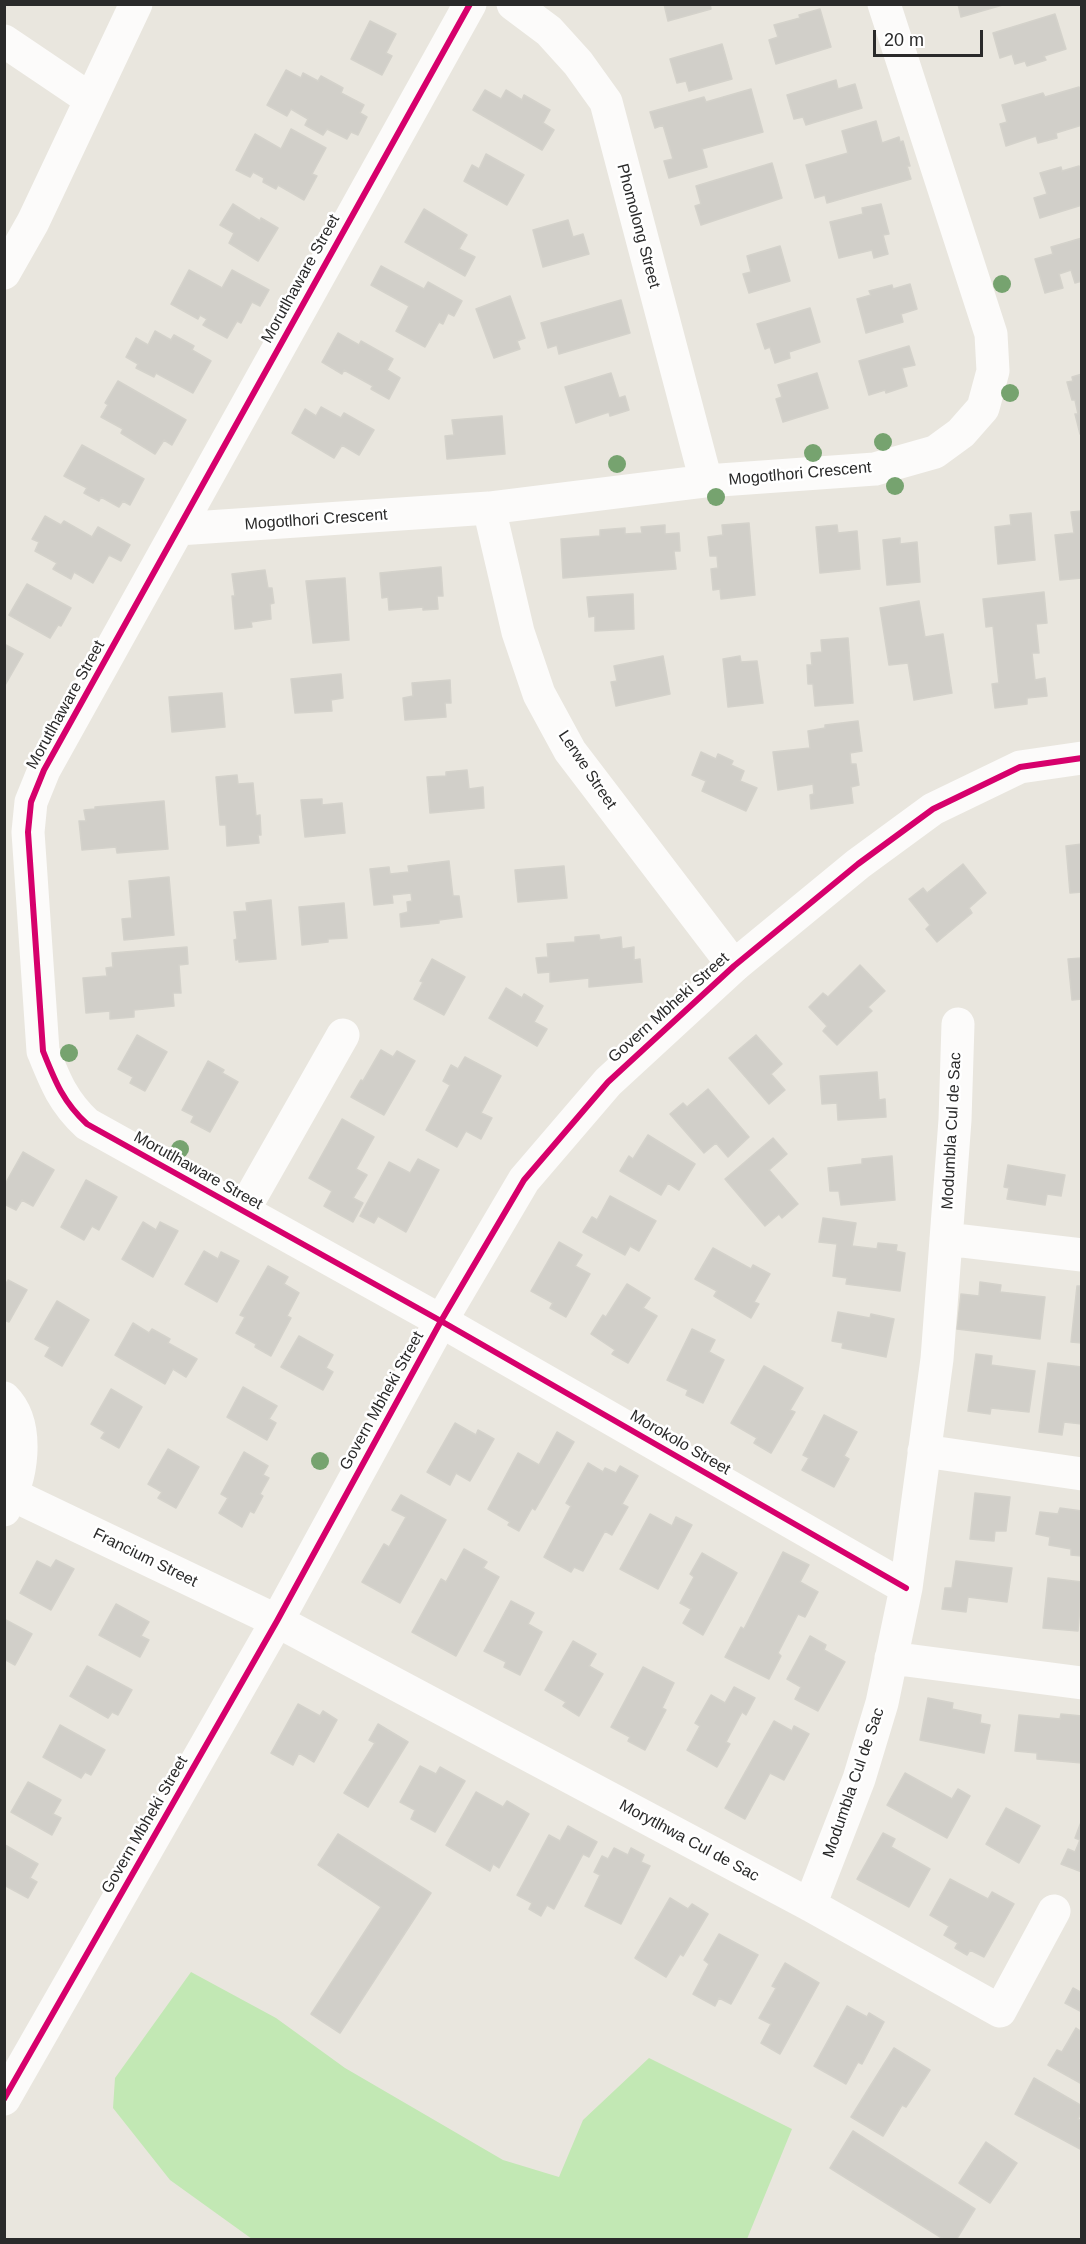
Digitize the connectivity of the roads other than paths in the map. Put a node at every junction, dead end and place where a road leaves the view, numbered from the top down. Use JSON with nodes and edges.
{"nodes":[{"id":1,"x":136,"y":4,"type":"edge"},
{"id":2,"x":470,"y":4,"type":"edge"},
{"id":3,"x":513,"y":4,"type":"edge"},
{"id":4,"x":884,"y":4,"type":"edge"},
{"id":5,"x":4,"y":41,"type":"edge"},
{"id":6,"x":90,"y":99,"type":"junction"},
{"id":7,"x":4,"y":273,"type":"edge"},
{"id":8,"x":706,"y":481,"type":"junction"},
{"id":9,"x":489,"y":508,"type":"junction"},
{"id":10,"x":178,"y":529,"type":"junction"},
{"id":11,"x":1082,"y":758,"type":"edge"},
{"id":12,"x":734,"y":966,"type":"junction"},
{"id":13,"x":958,"y":1024,"type":"dead end"},
{"id":14,"x":343,"y":1035,"type":"dead end"},
{"id":15,"x":243,"y":1211,"type":"junction"},
{"id":16,"x":945,"y":1239,"type":"junction"},
{"id":17,"x":1082,"y":1255,"type":"edge"},
{"id":18,"x":441,"y":1321,"type":"junction"},
{"id":19,"x":4,"y":1398,"type":"edge"},
{"id":20,"x":924,"y":1451,"type":"junction"},
{"id":21,"x":1082,"y":1474,"type":"edge"},
{"id":22,"x":9,"y":1503,"type":"edge"},
{"id":23,"x":906,"y":1588,"type":"junction"},
{"id":24,"x":277,"y":1621,"type":"junction"},
{"id":25,"x":891,"y":1658,"type":"junction"},
{"id":26,"x":1082,"y":1683,"type":"edge"},
{"id":27,"x":810,"y":1905,"type":"junction"},
{"id":28,"x":1054,"y":1911,"type":"dead end"},
{"id":29,"x":4,"y":2099,"type":"edge"}],
"edges":[{"from":1,"to":6,"type":"street"},
{"from":2,"to":10,"type":"street","name":"Morutlhaware Street"},
{"from":3,"to":8,"type":"street","name":"Phomolong Street"},
{"from":4,"to":8,"type":"street","name":"Mogotlhori Crescent"},
{"from":5,"to":6,"type":"street"},
{"from":6,"to":7,"type":"street"},
{"from":8,"to":9,"type":"street","name":"Mogotlhori Crescent"},
{"from":9,"to":10,"type":"street","name":"Mogotlhori Crescent"},
{"from":9,"to":12,"type":"street","name":"Lerwe Street"},
{"from":10,"to":15,"type":"street","name":"Morutlhaware Street"},
{"from":11,"to":12,"type":"street","name":"Govern Mbheki Street"},
{"from":12,"to":18,"type":"street","name":"Govern Mbheki Street"},
{"from":13,"to":16,"type":"street","name":"Modumbla Cul de Sac"},
{"from":14,"to":15,"type":"street","name":"Morutlhaware Street"},
{"from":15,"to":18,"type":"street","name":"Morutlhaware Street"},
{"from":16,"to":17,"type":"street"},
{"from":16,"to":20,"type":"street","name":"Modumbla Cul de Sac"},
{"from":18,"to":23,"type":"street","name":"Morokolo Street"},
{"from":18,"to":24,"type":"street","name":"Govern Mbheki Street"},
{"from":19,"to":22,"type":"street"},
{"from":20,"to":21,"type":"street"},
{"from":20,"to":23,"type":"street","name":"Modumbla Cul de Sac"},
{"from":22,"to":24,"type":"street","name":"Francium Street"},
{"from":23,"to":25,"type":"street","name":"Modumbla Cul de Sac"},
{"from":24,"to":27,"type":"street","name":"Morytlhwa Cul de Sac"},
{"from":24,"to":29,"type":"street","name":"Govern Mbheki Street"},
{"from":25,"to":26,"type":"street"},
{"from":25,"to":27,"type":"street","name":"Modumbla Cul de Sac"},
{"from":27,"to":28,"type":"street","name":"Morytlhwa Cul de Sac"}]}
